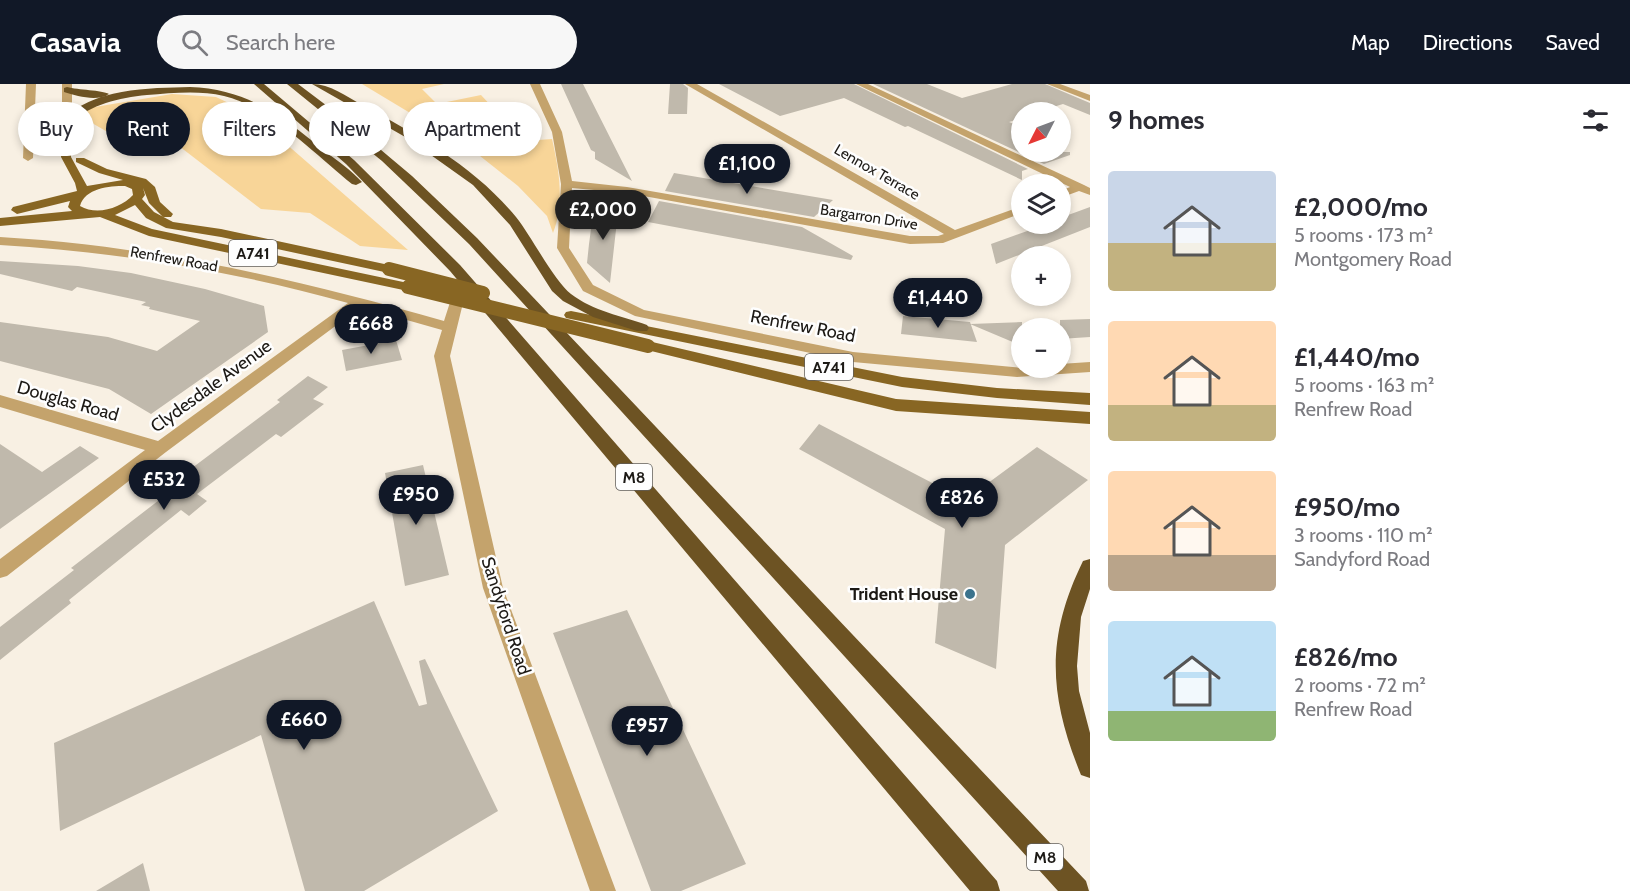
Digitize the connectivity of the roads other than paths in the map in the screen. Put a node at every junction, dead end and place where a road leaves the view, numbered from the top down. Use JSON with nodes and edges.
{"nodes":[{"id":1,"x":31,"y":84,"type":"edge"},
{"id":2,"x":140,"y":84,"type":"edge"},
{"id":3,"x":259,"y":84,"type":"edge"},
{"id":4,"x":292,"y":84,"type":"edge"},
{"id":5,"x":317,"y":84,"type":"edge"},
{"id":6,"x":535,"y":84,"type":"edge"},
{"id":7,"x":690,"y":84,"type":"edge"},
{"id":8,"x":861,"y":84,"type":"edge"},
{"id":9,"x":884,"y":84,"type":"edge"},
{"id":10,"x":1052,"y":84,"type":"edge"},
{"id":11,"x":67,"y":87,"type":"edge"},
{"id":12,"x":104,"y":94,"type":"junction"},
{"id":13,"x":1090,"y":98,"type":"edge"},
{"id":14,"x":81,"y":102,"type":"edge"},
{"id":15,"x":94,"y":104,"type":"edge"},
{"id":16,"x":1011,"y":148,"type":"edge"},
{"id":17,"x":1011,"y":148,"type":"edge"},
{"id":18,"x":66,"y":156,"type":"edge"},
{"id":19,"x":76,"y":156,"type":"edge"},
{"id":20,"x":28,"y":158,"type":"dead end"},
{"id":21,"x":80,"y":160,"type":"junction"},
{"id":22,"x":1037,"y":162,"type":"edge"},
{"id":23,"x":1054,"y":162,"type":"edge"},
{"id":24,"x":1070,"y":169,"type":"dead end"},
{"id":25,"x":119,"y":183,"type":"junction"},
{"id":26,"x":567,"y":184,"type":"junction"},
{"id":27,"x":1085,"y":189,"type":"edge"},
{"id":28,"x":81,"y":194,"type":"junction"},
{"id":29,"x":136,"y":199,"type":"junction"},
{"id":30,"x":0,"y":211,"type":"edge"},
{"id":31,"x":94,"y":213,"type":"junction"},
{"id":32,"x":1011,"y":213,"type":"edge"},
{"id":33,"x":0,"y":222,"type":"edge"},
{"id":34,"x":221,"y":233,"type":"junction"},
{"id":35,"x":954,"y":234,"type":"junction"},
{"id":36,"x":430,"y":240,"type":"junction"},
{"id":37,"x":0,"y":241,"type":"edge"},
{"id":38,"x":286,"y":260,"type":"junction"},
{"id":39,"x":269,"y":278,"type":"junction"},
{"id":40,"x":457,"y":299,"type":"junction"},
{"id":41,"x":360,"y":301,"type":"junction"},
{"id":42,"x":448,"y":327,"type":"junction"},
{"id":43,"x":642,"y":328,"type":"junction"},
{"id":44,"x":1090,"y":367,"type":"edge"},
{"id":45,"x":1090,"y":399,"type":"edge"},
{"id":46,"x":0,"y":401,"type":"edge"},
{"id":47,"x":1090,"y":418,"type":"edge"},
{"id":48,"x":160,"y":448,"type":"junction"},
{"id":49,"x":1090,"y":567,"type":"edge"},
{"id":50,"x":0,"y":570,"type":"edge"},
{"id":51,"x":1090,"y":766,"type":"edge"},
{"id":52,"x":603,"y":891,"type":"edge"},
{"id":53,"x":987,"y":891,"type":"edge"},
{"id":54,"x":1076,"y":891,"type":"edge"}],
"edges":[{"from":1,"to":20,"type":"street"},
{"from":2,"to":12,"type":"highway"},
{"from":3,"to":36,"type":"highway","number":"M8"},
{"from":4,"to":54,"type":"highway","number":"M8"},
{"from":5,"to":43,"type":"highway"},
{"from":6,"to":26,"type":"street"},
{"from":7,"to":35,"type":"street","name":"Lennox Terrace"},
{"from":8,"to":16,"type":"street"},
{"from":9,"to":17,"type":"street"},
{"from":10,"to":13,"type":"street"},
{"from":11,"to":12,"type":"highway"},
{"from":12,"to":14,"type":"highway"},
{"from":15,"to":36,"type":"highway"},
{"from":18,"to":28,"type":"main road"},
{"from":19,"to":21,"type":"main road","number":"A741"},
{"from":21,"to":25,"type":"main road","number":"A741"},
{"from":21,"to":34,"type":"main road","number":"A741"},
{"from":22,"to":27,"type":"street"},
{"from":23,"to":24,"type":"street"},
{"from":25,"to":28,"type":"main road"},
{"from":25,"to":29,"type":"main road"},
{"from":26,"to":35,"type":"street","name":"Bargarron Drive"},
{"from":26,"to":44,"type":"street","name":"Renfrew Road"},
{"from":28,"to":30,"type":"main road"},
{"from":28,"to":31,"type":"main road"},
{"from":29,"to":31,"type":"main road"},
{"from":29,"to":34,"type":"main road","number":"A741"},
{"from":31,"to":33,"type":"main road","number":"A741"},
{"from":31,"to":38,"type":"main road","number":"A741"},
{"from":32,"to":35,"type":"street","name":"Bargarron Drive"},
{"from":34,"to":43,"type":"main road","number":"A741","bridge":true},
{"from":36,"to":53,"type":"highway","number":"M8"},
{"from":37,"to":39,"type":"street","name":"Renfrew Road"},
{"from":38,"to":39,"type":"street"},
{"from":38,"to":40,"type":"main road","number":"A741","bridge":true},
{"from":39,"to":41,"type":"street","name":"Renfrew Road"},
{"from":40,"to":42,"type":"street","name":"Sandyford Road"},
{"from":40,"to":47,"type":"main road","number":"A741","bridge":true},
{"from":41,"to":42,"type":"street","name":"Renfrew Road"},
{"from":41,"to":48,"type":"street","name":"Clydesdale Avenue"},
{"from":42,"to":52,"type":"street","name":"Sandyford Road"},
{"from":43,"to":45,"type":"main road","number":"A741"},
{"from":46,"to":48,"type":"street","name":"Douglas Road"},
{"from":48,"to":50,"type":"street","name":"Clydesdale Avenue"},
{"from":49,"to":51,"type":"highway"}]}
